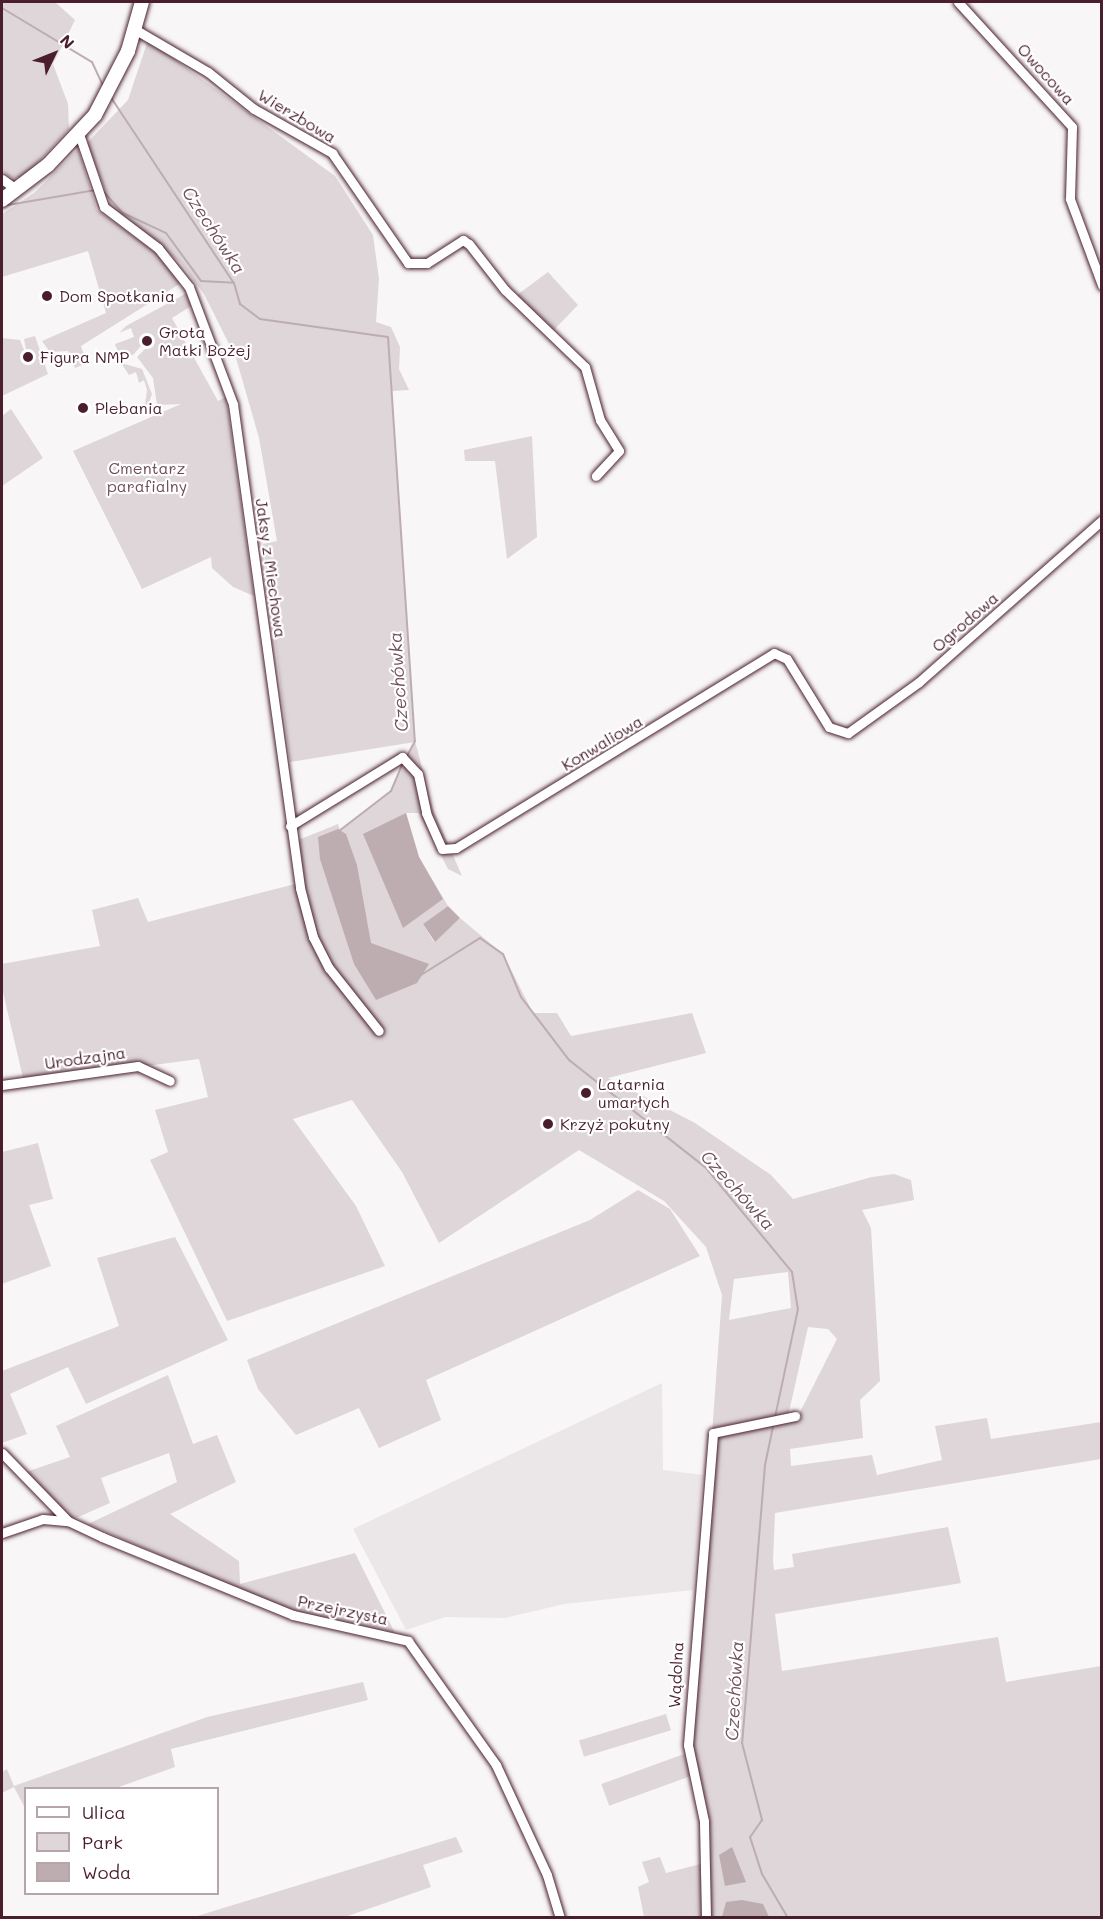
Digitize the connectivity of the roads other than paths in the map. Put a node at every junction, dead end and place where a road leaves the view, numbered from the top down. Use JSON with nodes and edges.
{"nodes":[{"id":1,"x":142,"y":2,"type":"edge"},
{"id":2,"x":958,"y":2,"type":"edge"},
{"id":3,"x":136,"y":30,"type":"junction"},
{"id":4,"x":79,"y":134,"type":"junction"},
{"id":5,"x":2,"y":179,"type":"edge"},
{"id":6,"x":16,"y":189,"type":"junction"},
{"id":7,"x":2,"y":200,"type":"edge"},
{"id":8,"x":1101,"y":285,"type":"edge"},
{"id":9,"x":596,"y":476,"type":"dead end"},
{"id":10,"x":1101,"y":520,"type":"edge"},
{"id":11,"x":774,"y":653,"type":"joint"},
{"id":12,"x":290,"y":826,"type":"junction"},
{"id":13,"x":380,"y":1031,"type":"dead end"},
{"id":14,"x":170,"y":1081,"type":"dead end"},
{"id":15,"x":2,"y":1085,"type":"edge"},
{"id":16,"x":795,"y":1416,"type":"dead end"},
{"id":17,"x":2,"y":1453,"type":"edge"},
{"id":18,"x":68,"y":1521,"type":"junction"},
{"id":19,"x":2,"y":1533,"type":"edge"},
{"id":20,"x":560,"y":1917,"type":"edge"},
{"id":21,"x":706,"y":1917,"type":"edge"}],
"edges":[{"from":1,"to":3,"type":"street"},
{"from":2,"to":8,"type":"street","name":"Owocowa"},
{"from":3,"to":4,"type":"street"},
{"from":3,"to":9,"type":"street","name":"Wierzbowa"},
{"from":4,"to":6,"type":"street"},
{"from":4,"to":12,"type":"street","name":"Jaksy z Miechowa"},
{"from":5,"to":6,"type":"street"},
{"from":6,"to":7,"type":"street"},
{"from":10,"to":11,"type":"street","name":"Ogrodowa"},
{"from":11,"to":12,"type":"street","name":"Konwaliowa"},
{"from":12,"to":13,"type":"street","name":"Jaksy z Miechowa"},
{"from":14,"to":15,"type":"street","name":"Urodzajna"},
{"from":16,"to":21,"type":"street","name":"Wądolna"},
{"from":17,"to":18,"type":"street","name":"Przejrzysta"},
{"from":18,"to":19,"type":"street"},
{"from":18,"to":20,"type":"street","name":"Przejrzysta"}]}
